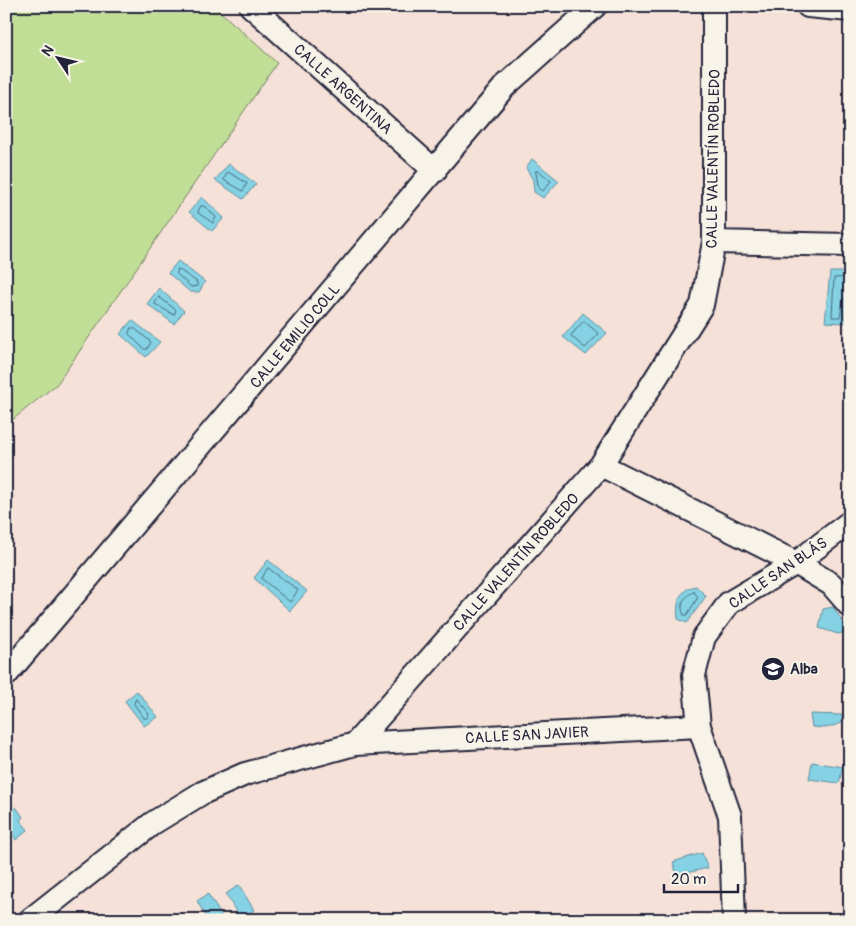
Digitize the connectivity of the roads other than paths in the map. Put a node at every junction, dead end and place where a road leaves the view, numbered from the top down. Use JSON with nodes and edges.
{"nodes":[{"id":1,"x":251,"y":6,"type":"edge"},
{"id":2,"x":595,"y":6,"type":"edge"},
{"id":3,"x":714,"y":6,"type":"edge"},
{"id":4,"x":808,"y":6,"type":"edge"},
{"id":5,"x":850,"y":10,"type":"edge"},
{"id":6,"x":435,"y":171,"type":"junction"},
{"id":7,"x":714,"y":242,"type":"junction"},
{"id":8,"x":850,"y":245,"type":"edge"},
{"id":9,"x":602,"y":466,"type":"junction"},
{"id":10,"x":850,"y":522,"type":"edge"},
{"id":11,"x":796,"y":563,"type":"junction"},
{"id":12,"x":850,"y":606,"type":"edge"},
{"id":13,"x":6,"y":675,"type":"edge"},
{"id":14,"x":699,"y":726,"type":"junction"},
{"id":15,"x":355,"y":744,"type":"junction"},
{"id":16,"x":30,"y":920,"type":"edge"},
{"id":17,"x":734,"y":920,"type":"edge"}],
"edges":[{"from":1,"to":6,"type":"street","name":"CALLE ARGENTINA"},
{"from":2,"to":6,"type":"street","name":"CALLE EMILIO COLL"},
{"from":3,"to":7,"type":"street","name":"CALLE VALENTÍN ROBLEDO"},
{"from":4,"to":5,"type":"street"},
{"from":6,"to":13,"type":"street","name":"CALLE EMILIO COLL"},
{"from":7,"to":8,"type":"street"},
{"from":7,"to":9,"type":"street","name":"CALLE VALENTÍN ROBLEDO"},
{"from":9,"to":11,"type":"street"},
{"from":9,"to":15,"type":"street","name":"CALLE VALENTÍN ROBLEDO"},
{"from":10,"to":11,"type":"street","name":"CALLE SAN BLÁS"},
{"from":11,"to":12,"type":"street"},
{"from":11,"to":14,"type":"street","name":"CALLE SAN BLÁS"},
{"from":14,"to":15,"type":"street","name":"CALLE SAN JAVIER"},
{"from":14,"to":17,"type":"street","name":"CALLE SAN BLÁS"},
{"from":15,"to":16,"type":"street"}]}
